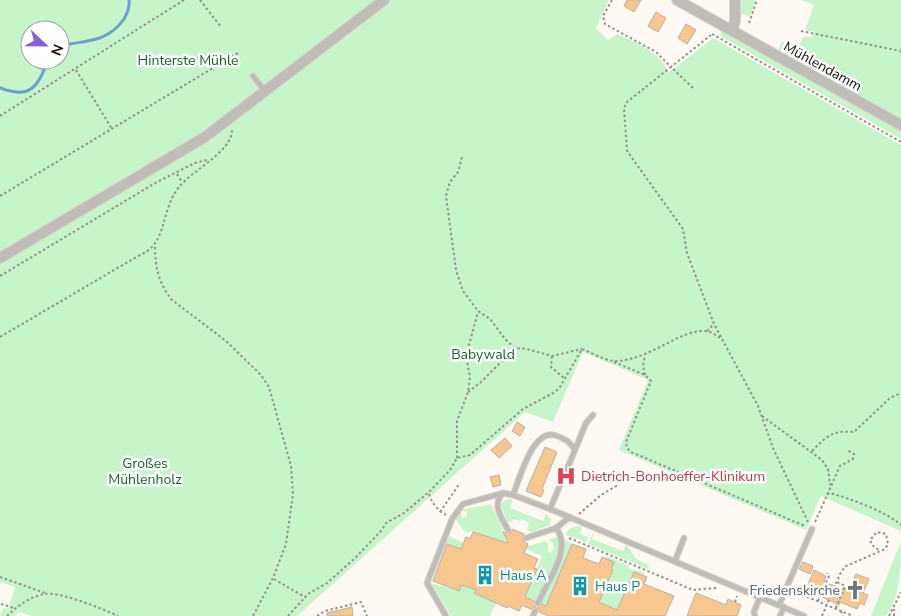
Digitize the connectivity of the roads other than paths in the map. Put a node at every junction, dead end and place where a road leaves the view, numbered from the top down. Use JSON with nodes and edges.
{"nodes":[{"id":1,"x":384,"y":0,"type":"edge"},
{"id":2,"x":677,"y":0,"type":"edge"},
{"id":3,"x":735,"y":0,"type":"edge"},
{"id":4,"x":732,"y":30,"type":"junction"},
{"id":5,"x":252,"y":76,"type":"dead end"},
{"id":6,"x":265,"y":92,"type":"junction"},
{"id":7,"x":901,"y":125,"type":"edge"},
{"id":8,"x":0,"y":258,"type":"edge"},
{"id":9,"x":593,"y":415,"type":"dead end"},
{"id":10,"x":575,"y":450,"type":"junction"},
{"id":11,"x":503,"y":493,"type":"junction"},
{"id":12,"x":513,"y":495,"type":"junction"},
{"id":13,"x":550,"y":509,"type":"junction"},
{"id":14,"x":572,"y":518,"type":"junction"},
{"id":15,"x":556,"y":528,"type":"junction"},
{"id":16,"x":812,"y":529,"type":"road end"},
{"id":17,"x":508,"y":530,"type":"dead end"},
{"id":18,"x":526,"y":538,"type":"dead end"},
{"id":19,"x":684,"y":538,"type":"dead end"},
{"id":20,"x":675,"y":561,"type":"junction"},
{"id":21,"x":760,"y":597,"type":"junction"},
{"id":22,"x":538,"y":603,"type":"dead end"},
{"id":23,"x":782,"y":606,"type":"junction"},
{"id":24,"x":446,"y":616,"type":"edge"},
{"id":25,"x":755,"y":616,"type":"edge"},
{"id":26,"x":780,"y":616,"type":"edge"},
{"id":27,"x":804,"y":616,"type":"edge"}],
"edges":[{"from":1,"to":6,"type":"street"},
{"from":2,"to":4,"type":"street"},
{"from":3,"to":4,"type":"street"},
{"from":4,"to":7,"type":"street","name":"Mühlendamm"},
{"from":5,"to":6,"type":"lane"},
{"from":6,"to":8,"type":"street"},
{"from":9,"to":10,"type":"lane"},
{"from":10,"to":12,"type":"lane"},
{"from":10,"to":13,"type":"lane"},
{"from":11,"to":12,"type":"lane"},
{"from":11,"to":17,"type":"lane"},
{"from":11,"to":24,"type":"lane"},
{"from":12,"to":13,"type":"lane"},
{"from":13,"to":14,"type":"lane"},
{"from":14,"to":15,"type":"lane"},
{"from":14,"to":20,"type":"lane"},
{"from":15,"to":18,"type":"lane"},
{"from":15,"to":22,"type":"lane"},
{"from":16,"to":23,"type":"lane"},
{"from":19,"to":20,"type":"lane"},
{"from":20,"to":21,"type":"lane"},
{"from":21,"to":23,"type":"lane"},
{"from":21,"to":25,"type":"lane"},
{"from":23,"to":26,"type":"lane"},
{"from":23,"to":27,"type":"lane"}]}
